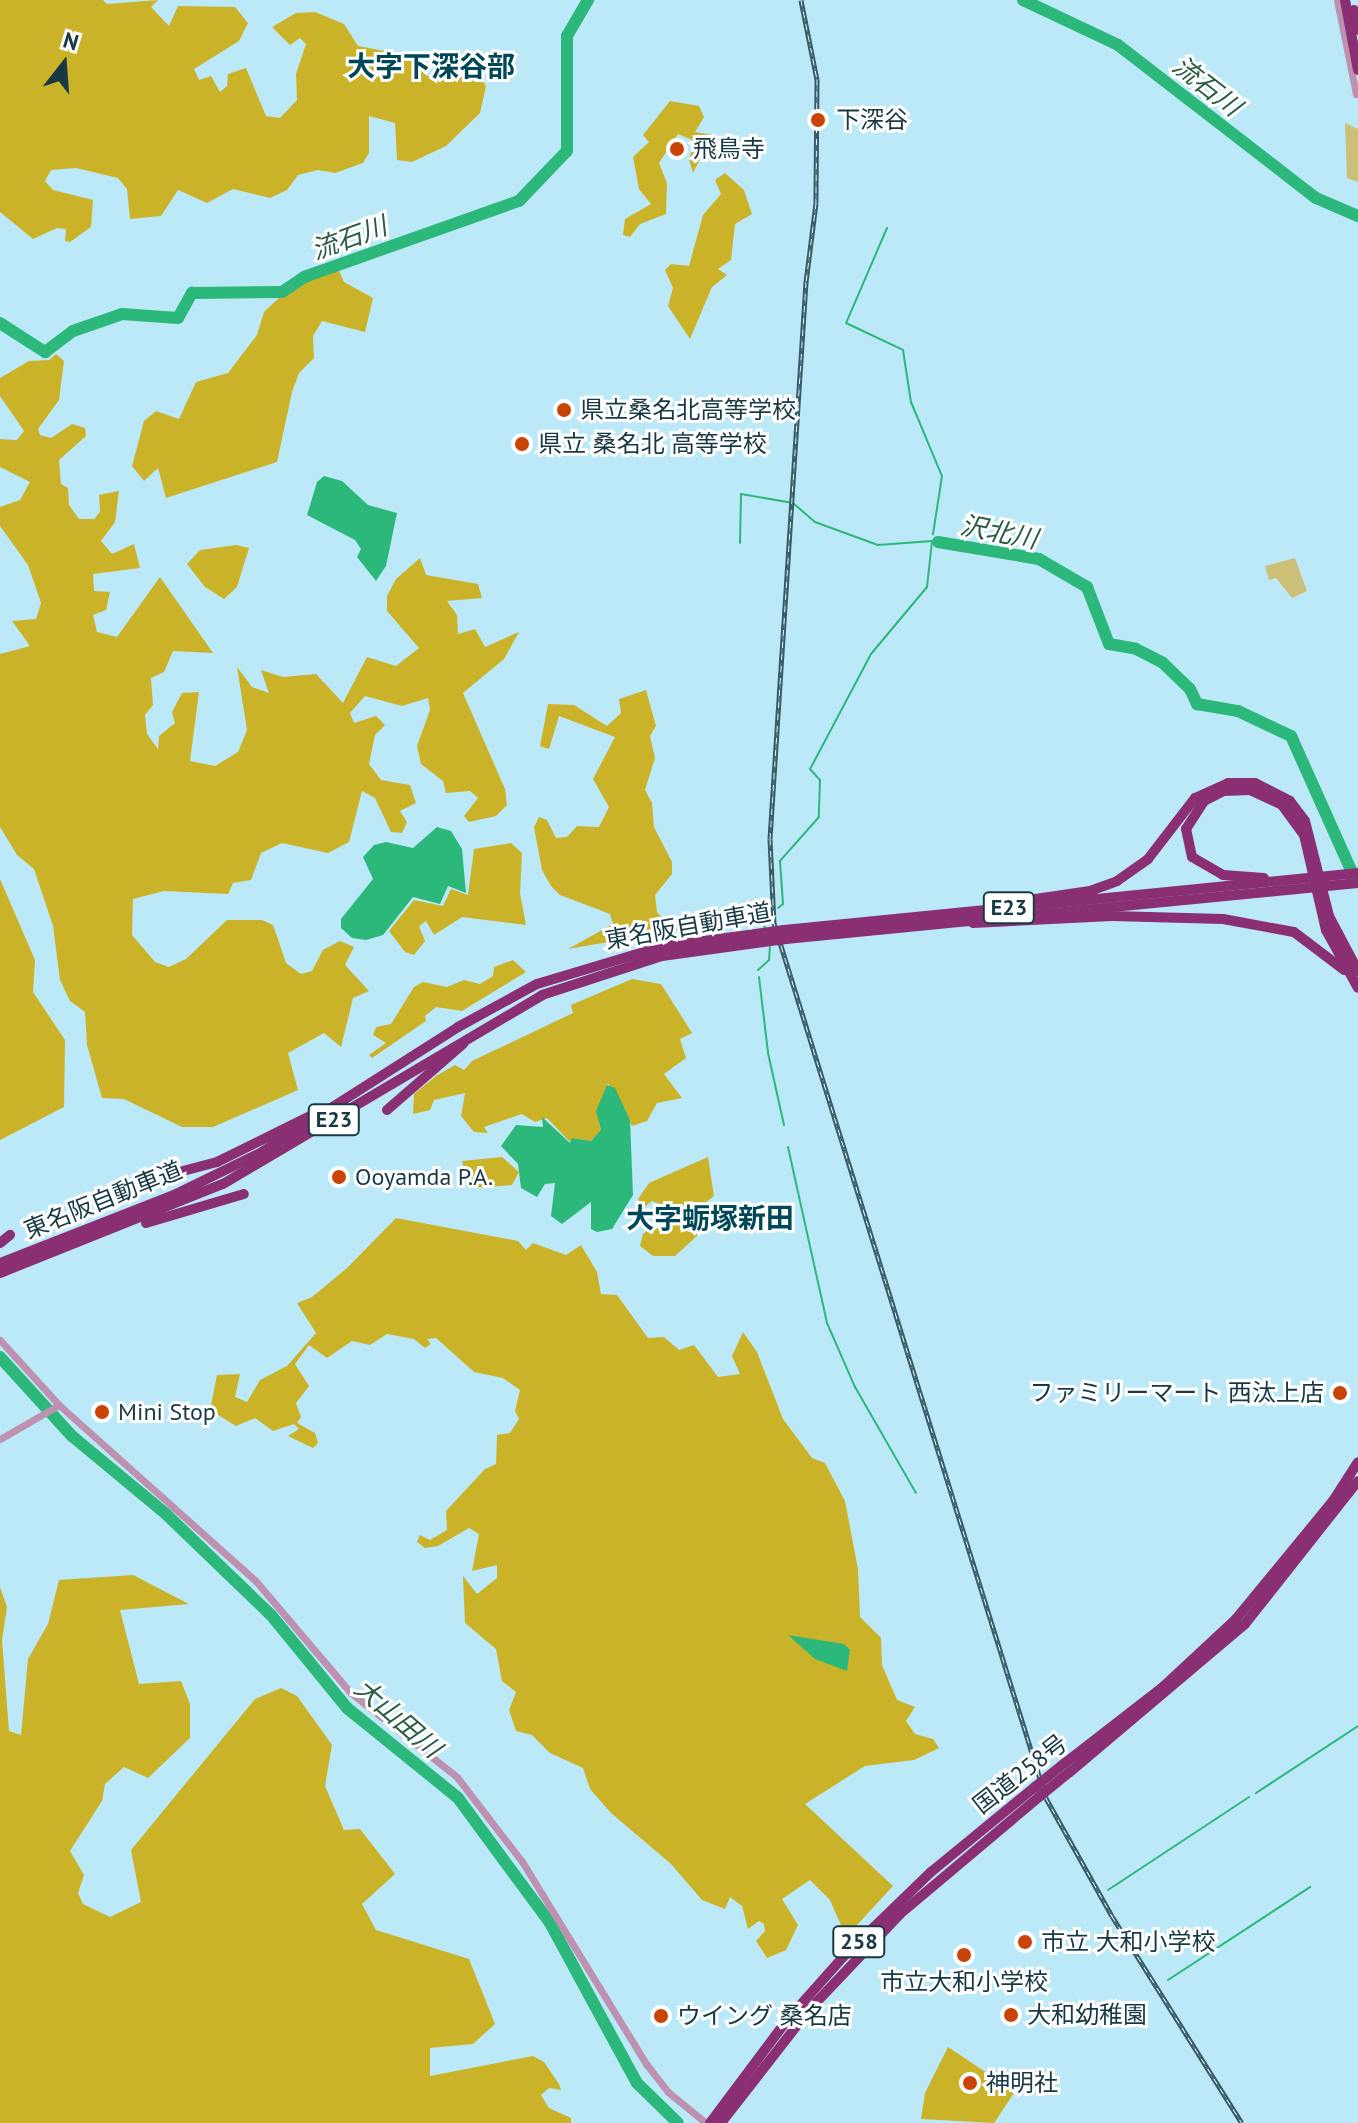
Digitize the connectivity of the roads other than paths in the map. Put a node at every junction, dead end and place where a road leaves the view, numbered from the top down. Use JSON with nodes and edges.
{"nodes":[{"id":1,"x":1337,"y":0,"type":"edge"},
{"id":2,"x":1345,"y":0,"type":"edge"},
{"id":3,"x":1352,"y":0,"type":"edge"},
{"id":4,"x":1358,"y":30,"type":"edge"},
{"id":5,"x":1358,"y":70,"type":"edge"},
{"id":6,"x":1356,"y":94,"type":"edge"},
{"id":7,"x":1358,"y":870,"type":"edge"},
{"id":8,"x":1358,"y":883,"type":"edge"},
{"id":9,"x":936,"y":916,"type":"junction"},
{"id":10,"x":965,"y":922,"type":"junction"},
{"id":11,"x":661,"y":952,"type":"junction"},
{"id":12,"x":1344,"y":970,"type":"junction"},
{"id":13,"x":1358,"y":971,"type":"edge"},
{"id":14,"x":1358,"y":988,"type":"edge"},
{"id":15,"x":542,"y":995,"type":"junction"},
{"id":16,"x":372,"y":1084,"type":"junction"},
{"id":17,"x":387,"y":1110,"type":"dead end"},
{"id":18,"x":160,"y":1177,"type":"dead end"},
{"id":19,"x":244,"y":1194,"type":"dead end"},
{"id":20,"x":107,"y":1232,"type":"junction"},
{"id":21,"x":10,"y":1235,"type":"dead end"},
{"id":22,"x":0,"y":1243,"type":"edge"},
{"id":23,"x":0,"y":1263,"type":"edge"},
{"id":24,"x":0,"y":1273,"type":"edge"},
{"id":25,"x":0,"y":1340,"type":"edge"},
{"id":26,"x":58,"y":1406,"type":"junction"},
{"id":27,"x":0,"y":1439,"type":"edge"},
{"id":28,"x":1358,"y":1462,"type":"edge"},
{"id":29,"x":1358,"y":1481,"type":"edge"},
{"id":30,"x":1068,"y":1768,"type":"junction"},
{"id":31,"x":1037,"y":1791,"type":"junction"},
{"id":32,"x":708,"y":2123,"type":"edge"},
{"id":33,"x":721,"y":2123,"type":"edge"}],
"edges":[{"from":1,"to":6,"type":"street"},
{"from":2,"to":5,"type":"highway"},
{"from":3,"to":4,"type":"highway"},
{"from":7,"to":9,"type":"highway","name":"東名阪自動車道","number":"E23","bridge":true},
{"from":7,"to":12,"type":"highway","bridge":true},
{"from":8,"to":10,"type":"highway","name":"東名阪自動車道","number":"E23","bridge":true},
{"from":9,"to":11,"type":"highway","name":"東名阪自動車道","number":"E23","bridge":true},
{"from":9,"to":13,"type":"highway","bridge":true},
{"from":10,"to":11,"type":"highway","name":"東名阪自動車道","number":"E23","bridge":true},
{"from":10,"to":12,"type":"highway","bridge":true},
{"from":11,"to":15,"type":"highway","name":"東名阪自動車道","number":"E23"},
{"from":11,"to":16,"type":"highway","name":"東名阪自動車道","number":"E23"},
{"from":12,"to":14,"type":"highway"},
{"from":15,"to":17,"type":"highway"},
{"from":15,"to":20,"type":"highway","name":"東名阪自動車道","number":"E23"},
{"from":16,"to":18,"type":"highway"},
{"from":16,"to":23,"type":"highway","name":"東名阪自動車道","number":"E23"},
{"from":19,"to":20,"type":"highway"},
{"from":20,"to":24,"type":"highway","name":"東名阪自動車道","number":"E23"},
{"from":21,"to":22,"type":"highway"},
{"from":25,"to":26,"type":"street"},
{"from":26,"to":27,"type":"street"},
{"from":26,"to":32,"type":"street"},
{"from":28,"to":30,"type":"highway","name":"国道258号","number":"258"},
{"from":29,"to":30,"type":"highway","name":"国道258号","number":"258"},
{"from":30,"to":31,"type":"highway","name":"国道258号","number":"258","bridge":true},
{"from":31,"to":32,"type":"highway","name":"国道258号","number":"258"},
{"from":31,"to":33,"type":"highway","name":"国道258号","number":"258"}]}
